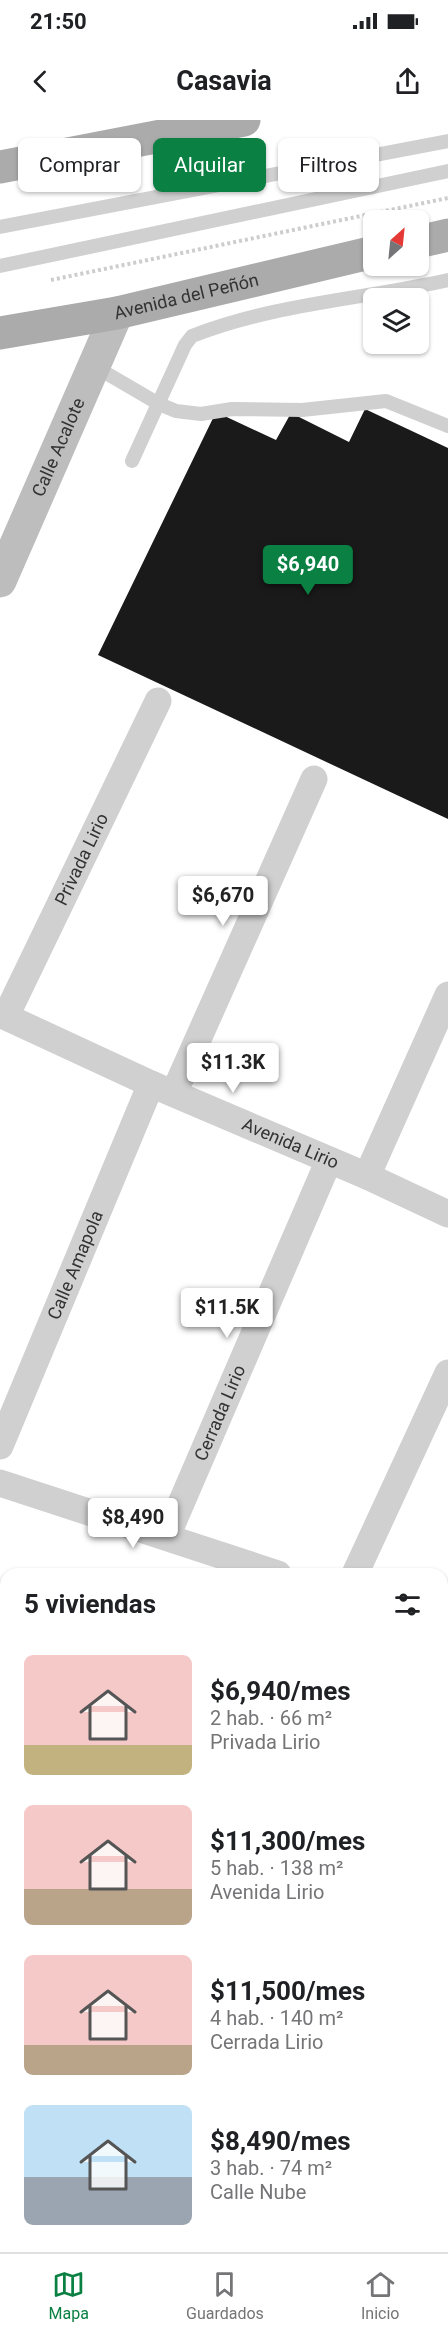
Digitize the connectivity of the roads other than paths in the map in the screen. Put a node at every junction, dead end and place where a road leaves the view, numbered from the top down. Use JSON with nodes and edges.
{"nodes":[{"id":1,"x":244,"y":120,"type":"edge"},
{"id":2,"x":137,"y":130,"type":"edge"},
{"id":3,"x":448,"y":141,"type":"edge"},
{"id":4,"x":0,"y":167,"type":"edge"},
{"id":5,"x":448,"y":171,"type":"edge"},
{"id":6,"x":0,"y":226,"type":"edge"},
{"id":7,"x":448,"y":235,"type":"edge"},
{"id":8,"x":429,"y":239,"type":"edge"},
{"id":9,"x":363,"y":255,"type":"edge"},
{"id":10,"x":0,"y":266,"type":"edge"},
{"id":11,"x":448,"y":280,"type":"edge"},
{"id":12,"x":117,"y":313,"type":"junction"},
{"id":13,"x":0,"y":333,"type":"edge"},
{"id":14,"x":94,"y":366,"type":"junction"},
{"id":15,"x":159,"y":404,"type":"junction"},
{"id":16,"x":448,"y":426,"type":"edge"},
{"id":17,"x":132,"y":461,"type":"dead end"},
{"id":18,"x":0,"y":581,"type":"edge"},
{"id":19,"x":158,"y":701,"type":"dead end"},
{"id":20,"x":314,"y":779,"type":"dead end"},
{"id":21,"x":448,"y":995,"type":"edge"},
{"id":22,"x":3,"y":1015,"type":"edge"},
{"id":23,"x":163,"y":1088,"type":"junction"},
{"id":24,"x":329,"y":1160,"type":"junction"},
{"id":25,"x":367,"y":1176,"type":"junction"},
{"id":26,"x":448,"y":1214,"type":"edge"},
{"id":27,"x":448,"y":1373,"type":"edge"},
{"id":28,"x":0,"y":1446,"type":"edge"},
{"id":29,"x":0,"y":1484,"type":"edge"},
{"id":30,"x":167,"y":1536,"type":"junction"},
{"id":31,"x":260,"y":1568,"type":"edge"},
{"id":32,"x":358,"y":1568,"type":"edge"}],
"edges":[{"from":1,"to":2,"type":"main road"},
{"from":2,"to":4,"type":"main road"},
{"from":3,"to":6,"type":"lane"},
{"from":5,"to":10,"type":"lane"},
{"from":7,"to":8,"type":"main road"},
{"from":9,"to":12,"type":"main road","name":"Avenida del Peñón"},
{"from":11,"to":15,"type":"lane"},
{"from":12,"to":13,"type":"main road","name":"Avenida del Peñón"},
{"from":12,"to":14,"type":"street","name":"Calle Acalote"},
{"from":14,"to":15,"type":"lane"},
{"from":14,"to":18,"type":"street","name":"Calle Acalote"},
{"from":15,"to":16,"type":"lane"},
{"from":15,"to":17,"type":"lane"},
{"from":19,"to":22,"type":"street","name":"Privada Lirio"},
{"from":20,"to":23,"type":"street","name":"Calle Amapola"},
{"from":21,"to":25,"type":"street"},
{"from":22,"to":23,"type":"street","name":"Avenida Lirio"},
{"from":23,"to":24,"type":"street","name":"Avenida Lirio"},
{"from":23,"to":28,"type":"street","name":"Calle Amapola"},
{"from":24,"to":25,"type":"street","name":"Avenida Lirio"},
{"from":24,"to":30,"type":"street","name":"Cerrada Lirio"},
{"from":25,"to":26,"type":"street","name":"Avenida Lirio"},
{"from":27,"to":32,"type":"street"},
{"from":29,"to":30,"type":"street"},
{"from":30,"to":31,"type":"street"}]}
